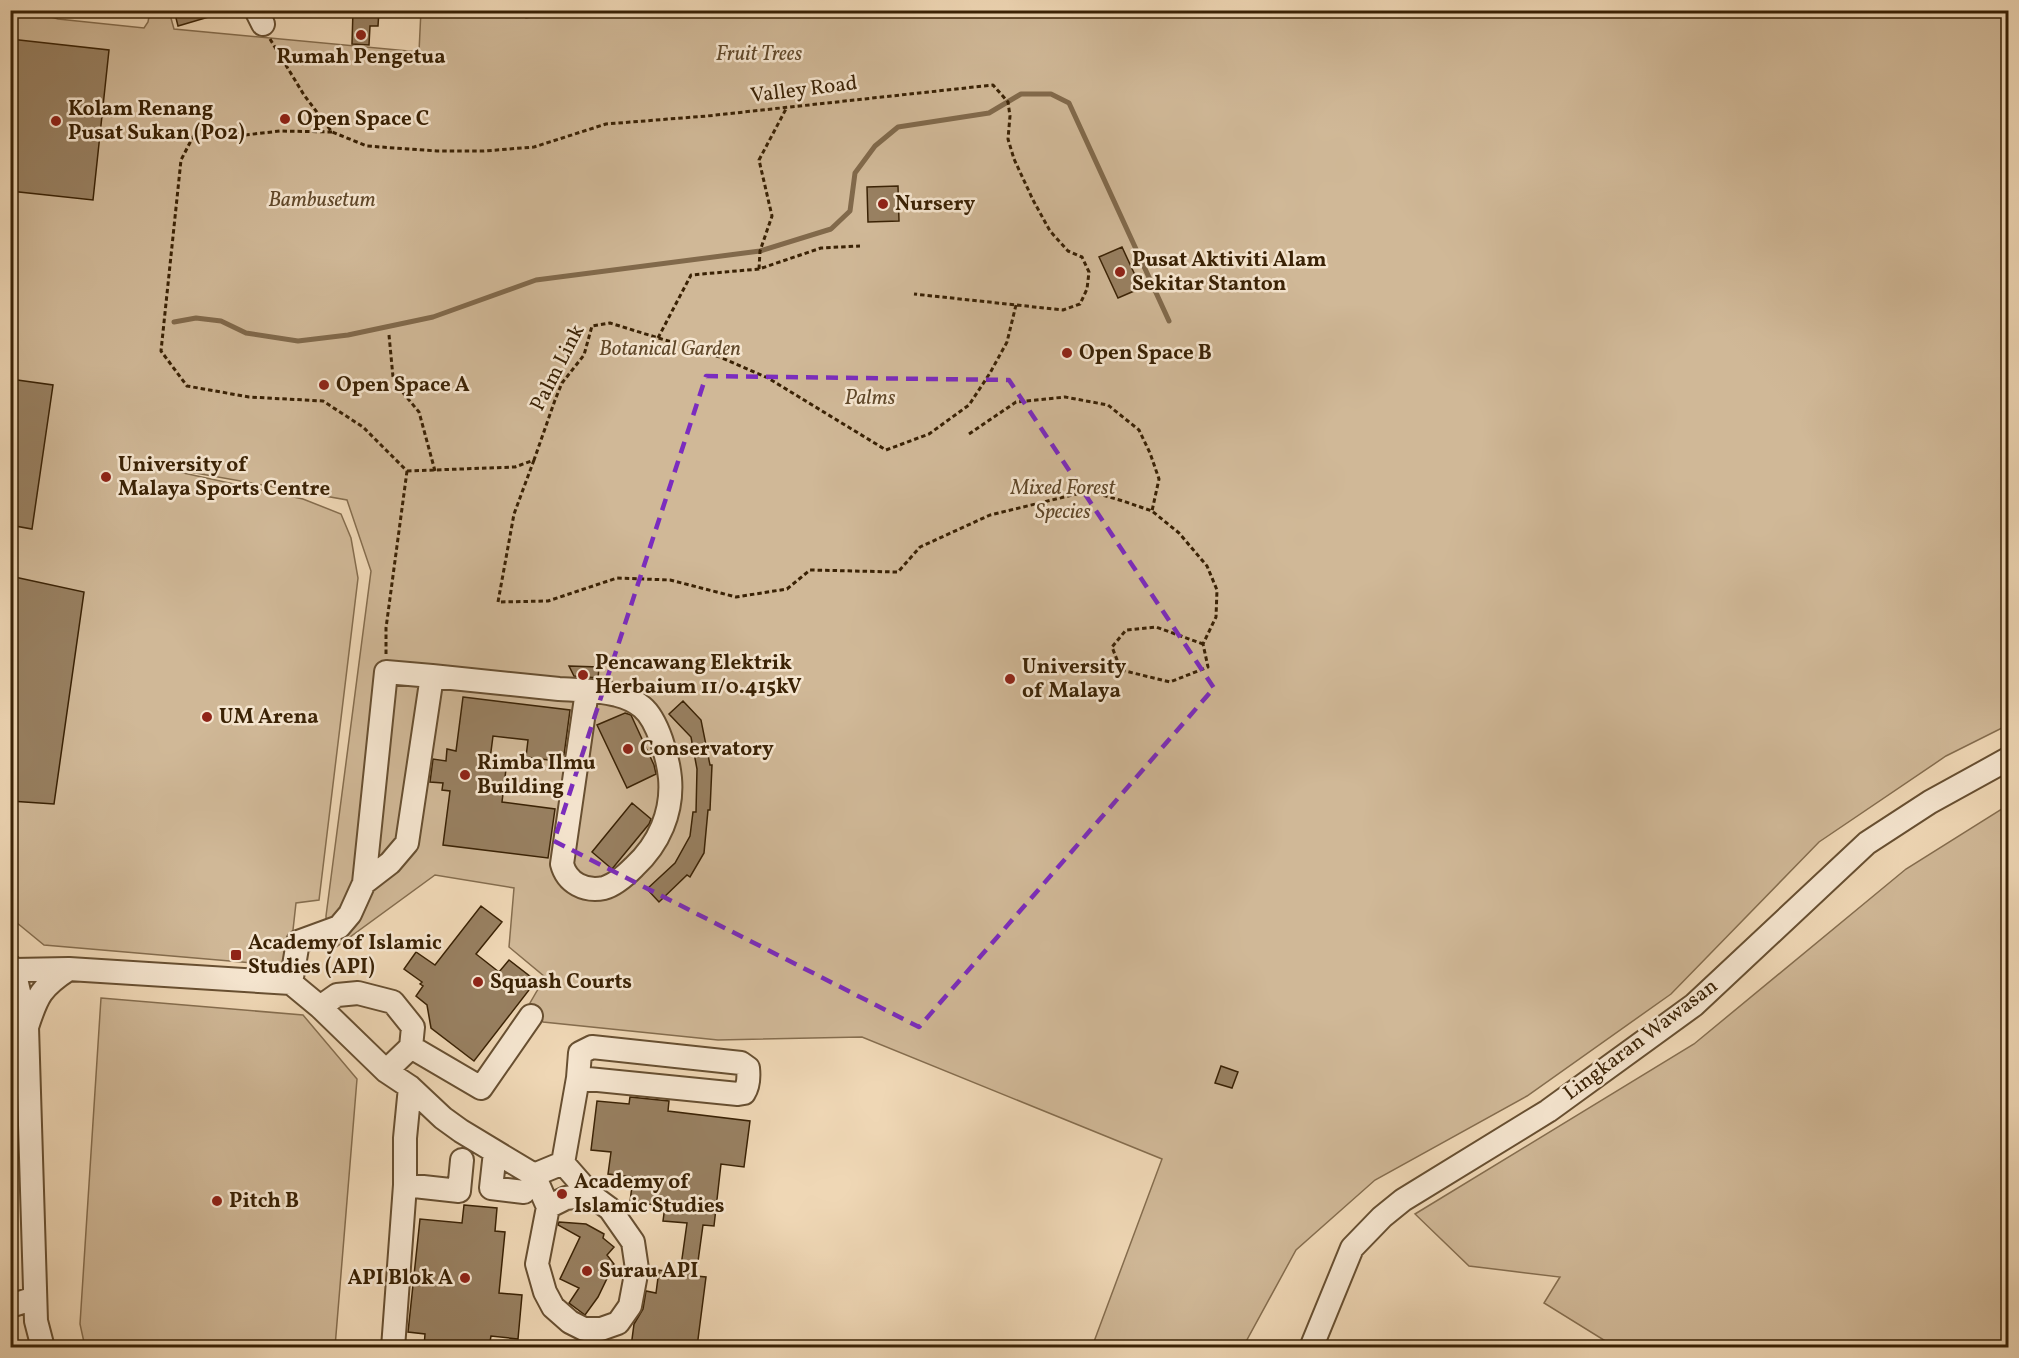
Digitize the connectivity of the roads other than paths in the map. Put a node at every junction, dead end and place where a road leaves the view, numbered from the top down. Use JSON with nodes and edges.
{"nodes":[{"id":1,"x":432,"y":676,"type":"junction"},
{"id":2,"x":587,"y":692,"type":"junction"},
{"id":3,"x":2008,"y":759,"type":"edge"},
{"id":4,"x":364,"y":883,"type":"junction"},
{"id":5,"x":12,"y":962,"type":"edge"},
{"id":6,"x":69,"y":969,"type":"junction"},
{"id":7,"x":291,"y":983,"type":"junction"},
{"id":8,"x":320,"y":1007,"type":"junction"},
{"id":9,"x":531,"y":1016,"type":"dead end"},
{"id":10,"x":27,"y":1027,"type":"junction"},
{"id":11,"x":411,"y":1047,"type":"junction"},
{"id":12,"x":386,"y":1071,"type":"junction"},
{"id":13,"x":578,"y":1078,"type":"junction"},
{"id":14,"x":410,"y":1087,"type":"junction"},
{"id":15,"x":443,"y":1118,"type":"junction"},
{"id":16,"x":405,"y":1138,"type":"junction"},
{"id":17,"x":495,"y":1152,"type":"junction"},
{"id":18,"x":462,"y":1160,"type":"dead end"},
{"id":19,"x":563,"y":1163,"type":"junction"},
{"id":20,"x":529,"y":1183,"type":"junction"},
{"id":21,"x":405,"y":1185,"type":"junction"},
{"id":22,"x":591,"y":1195,"type":"junction"},
{"id":23,"x":548,"y":1207,"type":"junction"},
{"id":24,"x":34,"y":1298,"type":"junction"},
{"id":25,"x":10,"y":1306,"type":"edge"},
{"id":26,"x":43,"y":1347,"type":"edge"},
{"id":27,"x":393,"y":1347,"type":"edge"},
{"id":28,"x":1311,"y":1347,"type":"edge"}],
"edges":[{"from":1,"to":2,"type":"street"},
{"from":1,"to":4,"type":"street"},
{"from":1,"to":4,"type":"street"},
{"from":2,"to":2,"type":"street"},
{"from":3,"to":28,"type":"street","name":"Lingkaran Wawasan"},
{"from":4,"to":7,"type":"street"},
{"from":5,"to":6,"type":"street"},
{"from":5,"to":10,"type":"street"},
{"from":6,"to":7,"type":"street"},
{"from":6,"to":10,"type":"street"},
{"from":7,"to":8,"type":"street"},
{"from":8,"to":11,"type":"street"},
{"from":8,"to":12,"type":"street"},
{"from":9,"to":11,"type":"street"},
{"from":10,"to":24,"type":"street"},
{"from":11,"to":12,"type":"street"},
{"from":12,"to":14,"type":"street"},
{"from":13,"to":13,"type":"street"},
{"from":13,"to":19,"type":"street"},
{"from":14,"to":15,"type":"street"},
{"from":14,"to":16,"type":"street"},
{"from":15,"to":16,"type":"street"},
{"from":15,"to":17,"type":"street"},
{"from":16,"to":21,"type":"street"},
{"from":17,"to":20,"type":"street"},
{"from":17,"to":20,"type":"street"},
{"from":18,"to":21,"type":"street"},
{"from":19,"to":20,"type":"street"},
{"from":19,"to":22,"type":"street"},
{"from":20,"to":23,"type":"street"},
{"from":21,"to":27,"type":"street"},
{"from":22,"to":23,"type":"street"},
{"from":22,"to":23,"type":"street"},
{"from":24,"to":25,"type":"street"},
{"from":24,"to":26,"type":"street"}]}
